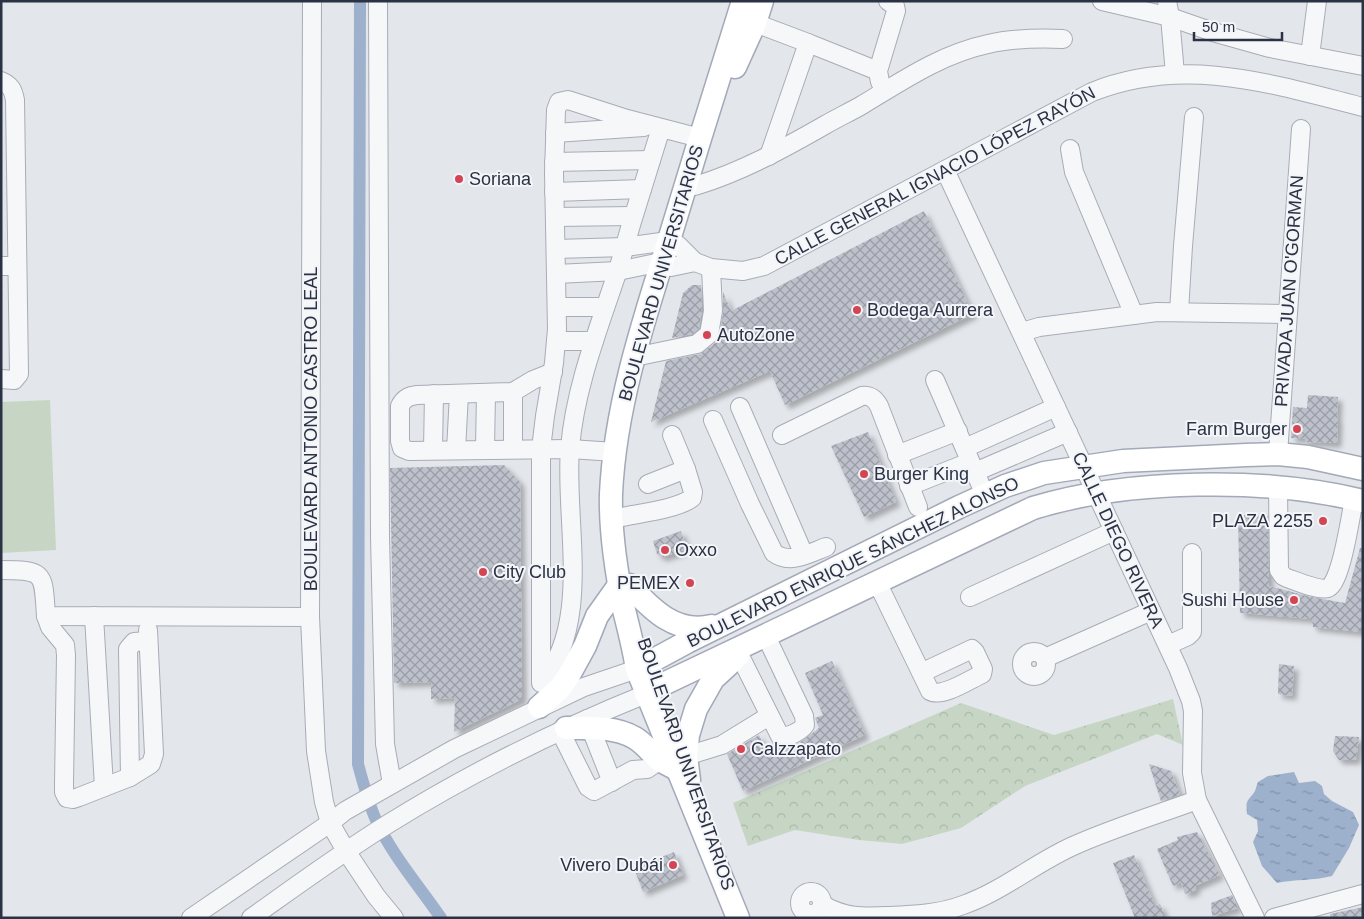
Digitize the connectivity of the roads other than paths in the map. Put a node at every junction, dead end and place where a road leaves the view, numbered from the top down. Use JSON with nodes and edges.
{"nodes":[{"id":1,"x":312,"y":1,"type":"edge"},
{"id":2,"x":378,"y":1,"type":"edge"},
{"id":3,"x":742,"y":1,"type":"edge"},
{"id":4,"x":762,"y":1,"type":"edge"},
{"id":5,"x":888,"y":1,"type":"edge"},
{"id":6,"x":1102,"y":1,"type":"edge"},
{"id":7,"x":1316,"y":2,"type":"edge"},
{"id":8,"x":1169,"y":9,"type":"edge"},
{"id":9,"x":755,"y":23,"type":"junction"},
{"id":10,"x":1064,"y":39,"type":"dead end"},
{"id":11,"x":808,"y":43,"type":"junction"},
{"id":12,"x":1310,"y":56,"type":"junction"},
{"id":13,"x":1363,"y":66,"type":"edge"},
{"id":14,"x":878,"y":71,"type":"junction"},
{"id":15,"x":1175,"y":74,"type":"junction"},
{"id":16,"x":5,"y":82,"type":"edge"},
{"id":17,"x":722,"y":82,"type":"junction"},
{"id":18,"x":882,"y":93,"type":"junction"},
{"id":19,"x":1363,"y":107,"type":"edge"},
{"id":20,"x":1194,"y":118,"type":"dead end"},
{"id":21,"x":658,"y":127,"type":"junction"},
{"id":22,"x":1301,"y":129,"type":"dead end"},
{"id":23,"x":555,"y":133,"type":"junction"},
{"id":24,"x":700,"y":138,"type":"junction"},
{"id":25,"x":1070,"y":149,"type":"dead end"},
{"id":26,"x":769,"y":156,"type":"junction"},
{"id":27,"x":651,"y":160,"type":"junction"},
{"id":28,"x":554,"y":162,"type":"junction"},
{"id":29,"x":946,"y":170,"type":"junction"},
{"id":30,"x":695,"y":186,"type":"junction"},
{"id":31,"x":642,"y":189,"type":"junction"},
{"id":32,"x":554,"y":192,"type":"junction"},
{"id":33,"x":633,"y":216,"type":"junction"},
{"id":34,"x":555,"y":217,"type":"junction"},
{"id":35,"x":625,"y":246,"type":"junction"},
{"id":36,"x":556,"y":249,"type":"junction"},
{"id":37,"x":670,"y":254,"type":"junction"},
{"id":38,"x":703,"y":265,"type":"junction"},
{"id":39,"x":9,"y":266,"type":"edge"},
{"id":40,"x":618,"y":271,"type":"junction"},
{"id":41,"x":556,"y":274,"type":"junction"},
{"id":42,"x":557,"y":306,"type":"junction"},
{"id":43,"x":605,"y":307,"type":"junction"},
{"id":44,"x":1179,"y":312,"type":"junction"},
{"id":45,"x":1287,"y":314,"type":"junction"},
{"id":46,"x":1134,"y":315,"type":"junction"},
{"id":47,"x":1022,"y":332,"type":"junction"},
{"id":48,"x":556,"y":341,"type":"junction"},
{"id":49,"x":594,"y":341,"type":"junction"},
{"id":50,"x":644,"y":354,"type":"junction"},
{"id":51,"x":552,"y":372,"type":"junction"},
{"id":52,"x":5,"y":380,"type":"edge"},
{"id":53,"x":935,"y":380,"type":"dead end"},
{"id":54,"x":513,"y":392,"type":"junction"},
{"id":55,"x":486,"y":393,"type":"junction"},
{"id":56,"x":434,"y":394,"type":"junction"},
{"id":57,"x":458,"y":394,"type":"junction"},
{"id":58,"x":740,"y":407,"type":"dead end"},
{"id":59,"x":1056,"y":407,"type":"junction"},
{"id":60,"x":713,"y":420,"type":"dead end"},
{"id":61,"x":958,"y":431,"type":"junction"},
{"id":62,"x":1068,"y":432,"type":"junction"},
{"id":63,"x":672,"y":435,"type":"dead end"},
{"id":64,"x":782,"y":435,"type":"dead end"},
{"id":65,"x":570,"y":448,"type":"junction"},
{"id":66,"x":513,"y":449,"type":"junction"},
{"id":67,"x":541,"y":449,"type":"junction"},
{"id":68,"x":404,"y":450,"type":"junction"},
{"id":69,"x":433,"y":450,"type":"junction"},
{"id":70,"x":456,"y":450,"type":"junction"},
{"id":71,"x":485,"y":450,"type":"junction"},
{"id":72,"x":615,"y":452,"type":"junction"},
{"id":73,"x":1278,"y":454,"type":"junction"},
{"id":74,"x":897,"y":455,"type":"junction"},
{"id":75,"x":970,"y":460,"type":"junction"},
{"id":76,"x":1084,"y":466,"type":"junction"},
{"id":77,"x":380,"y":468,"type":"junction"},
{"id":78,"x":686,"y":469,"type":"junction"},
{"id":79,"x":1363,"y":469,"type":"edge"},
{"id":80,"x":648,"y":484,"type":"dead end"},
{"id":81,"x":910,"y":486,"type":"junction"},
{"id":82,"x":1278,"y":488,"type":"junction"},
{"id":83,"x":1097,"y":494,"type":"junction"},
{"id":84,"x":985,"y":495,"type":"junction"},
{"id":85,"x":1359,"y":500,"type":"edge"},
{"id":86,"x":918,"y":507,"type":"dead end"},
{"id":87,"x":622,"y":517,"type":"junction"},
{"id":88,"x":1114,"y":531,"type":"junction"},
{"id":89,"x":826,"y":547,"type":"dead end"},
{"id":90,"x":1192,"y":553,"type":"dead end"},
{"id":91,"x":804,"y":555,"type":"junction"},
{"id":92,"x":1,"y":570,"type":"edge"},
{"id":93,"x":877,"y":582,"type":"junction"},
{"id":94,"x":624,"y":585,"type":"junction"},
{"id":95,"x":970,"y":597,"type":"dead end"},
{"id":96,"x":1152,"y":611,"type":"junction"},
{"id":97,"x":46,"y":616,"type":"junction"},
{"id":98,"x":94,"y":616,"type":"junction"},
{"id":99,"x":146,"y":616,"type":"junction"},
{"id":100,"x":310,"y":617,"type":"junction"},
{"id":101,"x":728,"y":622,"type":"junction"},
{"id":102,"x":766,"y":636,"type":"junction"},
{"id":103,"x":148,"y":641,"type":"junction"},
{"id":104,"x":1168,"y":645,"type":"junction"},
{"id":105,"x":742,"y":650,"type":"junction"},
{"id":106,"x":1045,"y":658,"type":"dead end"},
{"id":107,"x":642,"y":665,"type":"junction"},
{"id":108,"x":921,"y":673,"type":"dead end"},
{"id":109,"x":541,"y":683,"type":"junction"},
{"id":110,"x":650,"y":691,"type":"junction"},
{"id":111,"x":536,"y":709,"type":"junction"},
{"id":112,"x":769,"y":716,"type":"junction"},
{"id":113,"x":589,"y":723,"type":"junction"},
{"id":114,"x":563,"y":730,"type":"junction"},
{"id":115,"x":679,"y":768,"type":"junction"},
{"id":116,"x":130,"y":777,"type":"junction"},
{"id":117,"x":612,"y":782,"type":"junction"},
{"id":118,"x":392,"y":784,"type":"junction"},
{"id":119,"x":104,"y":787,"type":"junction"},
{"id":120,"x":1197,"y":800,"type":"junction"},
{"id":121,"x":330,"y":823,"type":"junction"},
{"id":122,"x":352,"y":847,"type":"junction"},
{"id":123,"x":226,"y":894,"type":"junction"},
{"id":124,"x":1363,"y":894,"type":"edge"},
{"id":125,"x":823,"y":905,"type":"dead end"},
{"id":126,"x":848,"y":917,"type":"edge"},
{"id":127,"x":181,"y":918,"type":"edge"},
{"id":128,"x":191,"y":918,"type":"edge"},
{"id":129,"x":250,"y":918,"type":"edge"},
{"id":130,"x":394,"y":918,"type":"edge"},
{"id":131,"x":739,"y":918,"type":"edge"},
{"id":132,"x":1255,"y":918,"type":"edge"},
{"id":133,"x":1274,"y":918,"type":"edge"}],
"edges":[{"from":1,"to":100,"type":"street","name":"BOULEVARD ANTONIO CASTRO LEAL"},
{"from":2,"to":77,"type":"street"},
{"from":3,"to":17,"type":"main road","name":"BOULEVARD UNIVERSITARIOS"},
{"from":4,"to":9,"type":"main road","name":"BOULEVARD UNIVERSITARIOS"},
{"from":5,"to":14,"type":"street"},
{"from":6,"to":8,"type":"street"},
{"from":7,"to":12,"type":"street"},
{"from":8,"to":12,"type":"street"},
{"from":8,"to":15,"type":"street"},
{"from":9,"to":11,"type":"street"},
{"from":9,"to":17,"type":"main road","name":"BOULEVARD UNIVERSITARIOS"},
{"from":10,"to":18,"type":"street"},
{"from":11,"to":14,"type":"street"},
{"from":11,"to":26,"type":"street"},
{"from":12,"to":13,"type":"street"},
{"from":14,"to":18,"type":"street"},
{"from":15,"to":19,"type":"street","name":"CALLE GENERAL IGNACIO LÓPEZ RAYÓN"},
{"from":15,"to":29,"type":"street","name":"CALLE GENERAL IGNACIO LÓPEZ RAYÓN"},
{"from":16,"to":39,"type":"street"},
{"from":17,"to":24,"type":"main road","name":"BOULEVARD UNIVERSITARIOS"},
{"from":17,"to":30,"type":"main road","name":"BOULEVARD UNIVERSITARIOS"},
{"from":18,"to":26,"type":"street"},
{"from":20,"to":44,"type":"street"},
{"from":21,"to":23,"type":"street"},
{"from":21,"to":23,"type":"street"},
{"from":21,"to":24,"type":"street"},
{"from":21,"to":27,"type":"street"},
{"from":22,"to":45,"type":"street","name":"PRIVADA JUAN O'GORMAN"},
{"from":23,"to":28,"type":"street"},
{"from":24,"to":37,"type":"main road","name":"BOULEVARD UNIVERSITARIOS"},
{"from":25,"to":46,"type":"street"},
{"from":26,"to":30,"type":"street"},
{"from":27,"to":28,"type":"street"},
{"from":27,"to":31,"type":"street"},
{"from":28,"to":32,"type":"street"},
{"from":29,"to":38,"type":"street","name":"CALLE GENERAL IGNACIO LÓPEZ RAYÓN"},
{"from":29,"to":47,"type":"street","name":"CALLE DIEGO RIVERA"},
{"from":30,"to":37,"type":"main road","name":"BOULEVARD UNIVERSITARIOS"},
{"from":31,"to":32,"type":"street"},
{"from":31,"to":33,"type":"street"},
{"from":32,"to":34,"type":"street"},
{"from":33,"to":34,"type":"street"},
{"from":33,"to":35,"type":"street"},
{"from":34,"to":36,"type":"street"},
{"from":35,"to":36,"type":"street"},
{"from":35,"to":37,"type":"street"},
{"from":35,"to":40,"type":"street"},
{"from":36,"to":41,"type":"street"},
{"from":37,"to":38,"type":"street","name":"CALLE GENERAL IGNACIO LÓPEZ RAYÓN"},
{"from":37,"to":40,"type":"street"},
{"from":37,"to":50,"type":"main road","name":"BOULEVARD UNIVERSITARIOS"},
{"from":37,"to":72,"type":"main road","name":"BOULEVARD UNIVERSITARIOS"},
{"from":38,"to":50,"type":"street"},
{"from":39,"to":52,"type":"street"},
{"from":40,"to":41,"type":"street"},
{"from":40,"to":43,"type":"street"},
{"from":41,"to":42,"type":"street"},
{"from":42,"to":43,"type":"street"},
{"from":42,"to":48,"type":"street"},
{"from":43,"to":49,"type":"street"},
{"from":44,"to":45,"type":"street"},
{"from":44,"to":46,"type":"street"},
{"from":45,"to":73,"type":"street","name":"PRIVADA JUAN O'GORMAN"},
{"from":46,"to":47,"type":"street"},
{"from":47,"to":59,"type":"street","name":"CALLE DIEGO RIVERA"},
{"from":48,"to":49,"type":"street"},
{"from":48,"to":51,"type":"street"},
{"from":49,"to":65,"type":"street"},
{"from":50,"to":87,"type":"main road","name":"BOULEVARD UNIVERSITARIOS"},
{"from":51,"to":54,"type":"street"},
{"from":51,"to":67,"type":"street"},
{"from":53,"to":61,"type":"street"},
{"from":54,"to":55,"type":"street"},
{"from":54,"to":66,"type":"street"},
{"from":55,"to":57,"type":"street"},
{"from":55,"to":71,"type":"street"},
{"from":56,"to":57,"type":"street"},
{"from":56,"to":68,"type":"street"},
{"from":56,"to":69,"type":"street"},
{"from":57,"to":70,"type":"street"},
{"from":58,"to":91,"type":"street"},
{"from":59,"to":62,"type":"street","name":"CALLE DIEGO RIVERA"},
{"from":59,"to":75,"type":"street"},
{"from":60,"to":91,"type":"street"},
{"from":61,"to":74,"type":"street"},
{"from":61,"to":75,"type":"street"},
{"from":62,"to":75,"type":"street"},
{"from":62,"to":76,"type":"street","name":"CALLE DIEGO RIVERA"},
{"from":63,"to":78,"type":"street"},
{"from":64,"to":74,"type":"street"},
{"from":65,"to":67,"type":"street"},
{"from":65,"to":72,"type":"street"},
{"from":65,"to":109,"type":"street"},
{"from":66,"to":67,"type":"street"},
{"from":66,"to":71,"type":"street"},
{"from":67,"to":109,"type":"street"},
{"from":68,"to":69,"type":"street"},
{"from":68,"to":77,"type":"street"},
{"from":69,"to":70,"type":"street"},
{"from":70,"to":71,"type":"street"},
{"from":72,"to":94,"type":"main road","name":"BOULEVARD UNIVERSITARIOS"},
{"from":73,"to":76,"type":"main road","name":"BOULEVARD ENRIQUE SÁNCHEZ ALONSO"},
{"from":73,"to":79,"type":"main road","name":"BOULEVARD ENRIQUE SÁNCHEZ ALONSO"},
{"from":74,"to":81,"type":"street"},
{"from":75,"to":81,"type":"street"},
{"from":75,"to":84,"type":"street"},
{"from":76,"to":83,"type":"street","name":"CALLE DIEGO RIVERA"},
{"from":76,"to":84,"type":"main road","name":"BOULEVARD ENRIQUE SÁNCHEZ ALONSO"},
{"from":77,"to":118,"type":"street"},
{"from":78,"to":80,"type":"street"},
{"from":78,"to":87,"type":"street"},
{"from":81,"to":86,"type":"street"},
{"from":82,"to":83,"type":"main road","name":"BOULEVARD ENRIQUE SÁNCHEZ ALONSO"},
{"from":82,"to":85,"type":"main road","name":"BOULEVARD ENRIQUE SÁNCHEZ ALONSO"},
{"from":82,"to":85,"type":"street"},
{"from":83,"to":88,"type":"street","name":"CALLE DIEGO RIVERA"},
{"from":83,"to":93,"type":"main road","name":"BOULEVARD ENRIQUE SÁNCHEZ ALONSO"},
{"from":84,"to":101,"type":"main road","name":"BOULEVARD ENRIQUE SÁNCHEZ ALONSO"},
{"from":87,"to":94,"type":"main road","name":"BOULEVARD UNIVERSITARIOS"},
{"from":88,"to":95,"type":"street"},
{"from":88,"to":96,"type":"street","name":"CALLE DIEGO RIVERA"},
{"from":89,"to":91,"type":"street"},
{"from":90,"to":104,"type":"street"},
{"from":92,"to":97,"type":"street"},
{"from":93,"to":102,"type":"main road","name":"BOULEVARD ENRIQUE SÁNCHEZ ALONSO"},
{"from":93,"to":108,"type":"street"},
{"from":94,"to":101,"type":"main road"},
{"from":94,"to":107,"type":"main road","name":"BOULEVARD UNIVERSITARIOS"},
{"from":94,"to":111,"type":"main road"},
{"from":96,"to":104,"type":"street","name":"CALLE DIEGO RIVERA"},
{"from":96,"to":106,"type":"street"},
{"from":97,"to":98,"type":"street"},
{"from":97,"to":119,"type":"street"},
{"from":98,"to":99,"type":"street"},
{"from":98,"to":119,"type":"street"},
{"from":99,"to":100,"type":"street"},
{"from":99,"to":103,"type":"street"},
{"from":100,"to":121,"type":"street","name":"BOULEVARD ANTONIO CASTRO LEAL"},
{"from":101,"to":107,"type":"main road","name":"BOULEVARD ENRIQUE SÁNCHEZ ALONSO"},
{"from":102,"to":105,"type":"main road","name":"BOULEVARD ENRIQUE SÁNCHEZ ALONSO"},
{"from":102,"to":112,"type":"street"},
{"from":103,"to":116,"type":"street"},
{"from":103,"to":116,"type":"street"},
{"from":104,"to":120,"type":"street","name":"CALLE DIEGO RIVERA"},
{"from":105,"to":110,"type":"main road","name":"BOULEVARD ENRIQUE SÁNCHEZ ALONSO"},
{"from":105,"to":112,"type":"street"},
{"from":105,"to":115,"type":"main road"},
{"from":107,"to":110,"type":"main road","name":"BOULEVARD UNIVERSITARIOS"},
{"from":107,"to":111,"type":"street","name":"BOULEVARD ENRIQUE SÁNCHEZ ALONSO"},
{"from":109,"to":111,"type":"street"},
{"from":110,"to":113,"type":"street","name":"BOULEVARD ENRIQUE SÁNCHEZ ALONSO"},
{"from":110,"to":115,"type":"main road","name":"BOULEVARD UNIVERSITARIOS"},
{"from":111,"to":118,"type":"street","name":"BOULEVARD ENRIQUE SÁNCHEZ ALONSO"},
{"from":112,"to":115,"type":"street"},
{"from":113,"to":114,"type":"main road"},
{"from":113,"to":115,"type":"main road"},
{"from":113,"to":117,"type":"street"},
{"from":114,"to":117,"type":"street"},
{"from":114,"to":122,"type":"street"},
{"from":115,"to":117,"type":"street"},
{"from":115,"to":131,"type":"main road","name":"BOULEVARD UNIVERSITARIOS"},
{"from":116,"to":119,"type":"street"},
{"from":118,"to":121,"type":"street","name":"BOULEVARD ENRIQUE SÁNCHEZ ALONSO"},
{"from":120,"to":126,"type":"street"},
{"from":120,"to":132,"type":"street","name":"CALLE DIEGO RIVERA"},
{"from":121,"to":122,"type":"street","name":"BOULEVARD ANTONIO CASTRO LEAL"},
{"from":121,"to":123,"type":"street","name":"BOULEVARD ENRIQUE SÁNCHEZ ALONSO"},
{"from":122,"to":129,"type":"street"},
{"from":122,"to":130,"type":"street","name":"BOULEVARD ANTONIO CASTRO LEAL"},
{"from":123,"to":127,"type":"street"},
{"from":123,"to":128,"type":"street"},
{"from":124,"to":133,"type":"street"},
{"from":125,"to":126,"type":"street"}]}
